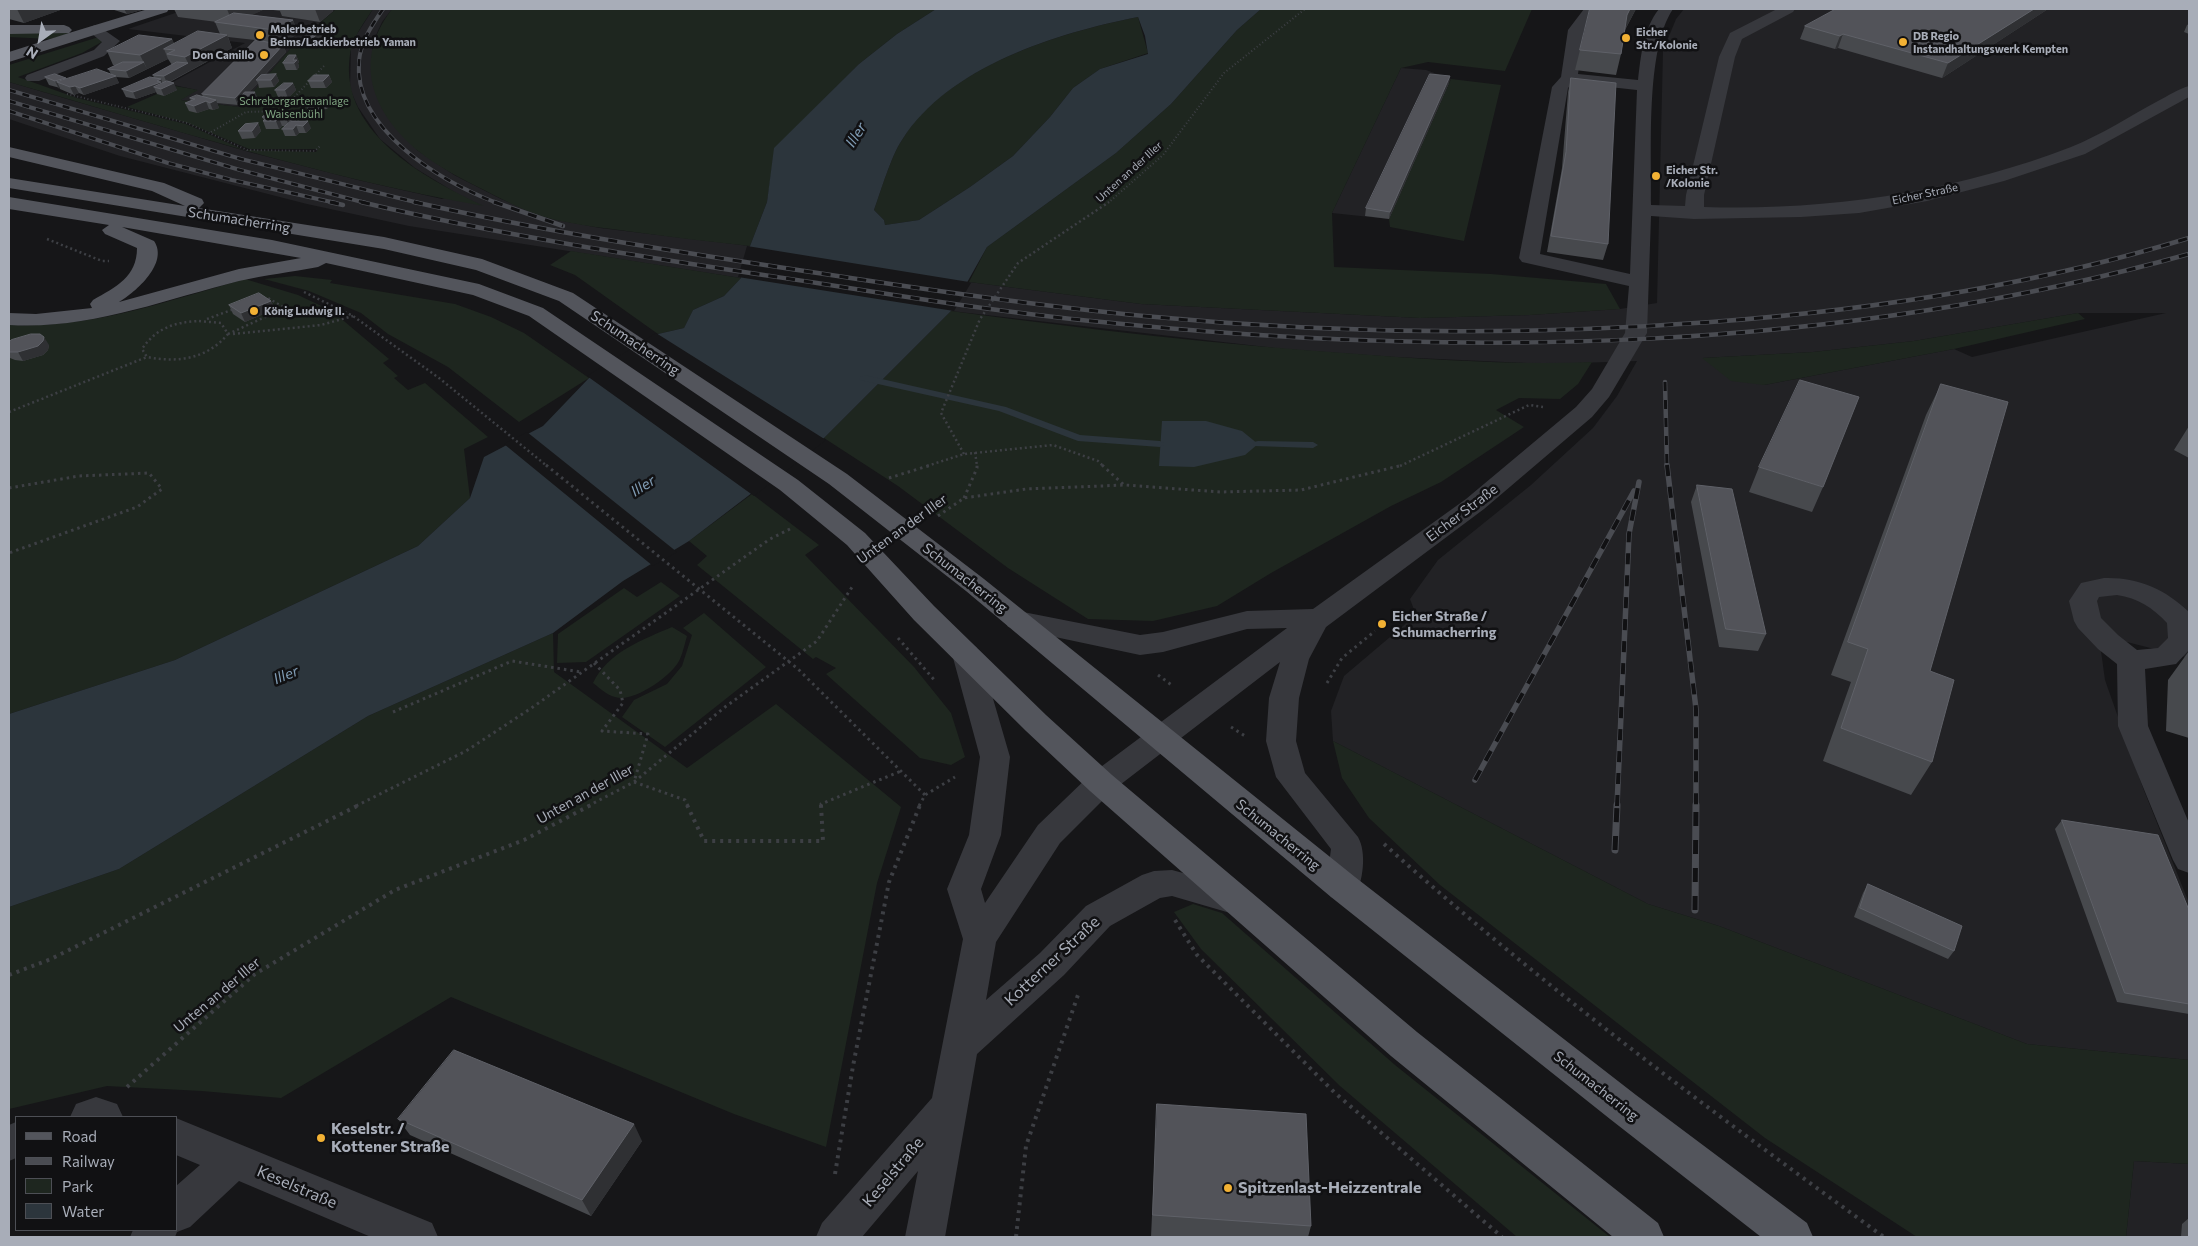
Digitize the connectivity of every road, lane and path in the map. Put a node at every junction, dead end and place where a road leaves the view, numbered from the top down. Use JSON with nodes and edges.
{"nodes":[{"id":1,"x":162,"y":9,"type":"edge"},
{"id":2,"x":1305,"y":9,"type":"edge"},
{"id":3,"x":1591,"y":9,"type":"edge"},
{"id":4,"x":1666,"y":9,"type":"edge"},
{"id":5,"x":1788,"y":9,"type":"edge"},
{"id":6,"x":9,"y":29,"type":"edge"},
{"id":7,"x":95,"y":30,"type":"junction"},
{"id":8,"x":9,"y":57,"type":"edge"},
{"id":9,"x":324,"y":66,"type":"dead end"},
{"id":10,"x":33,"y":78,"type":"joint"},
{"id":11,"x":1569,"y":78,"type":"junction"},
{"id":12,"x":1645,"y":86,"type":"junction"},
{"id":13,"x":2189,"y":91,"type":"edge"},
{"id":14,"x":179,"y":119,"type":"dead end"},
{"id":15,"x":175,"y":120,"type":"junction"},
{"id":16,"x":211,"y":132,"type":"junction"},
{"id":17,"x":240,"y":142,"type":"edge"},
{"id":18,"x":235,"y":144,"type":"junction"},
{"id":19,"x":265,"y":145,"type":"dead end"},
{"id":20,"x":320,"y":146,"type":"dead end"},
{"id":21,"x":260,"y":150,"type":"junction"},
{"id":22,"x":9,"y":152,"type":"edge"},
{"id":23,"x":9,"y":183,"type":"edge"},
{"id":24,"x":9,"y":203,"type":"edge"},
{"id":25,"x":1641,"y":210,"type":"junction"},
{"id":26,"x":72,"y":213,"type":"junction"},
{"id":27,"x":1694,"y":213,"type":"junction"},
{"id":28,"x":227,"y":218,"type":"junction"},
{"id":29,"x":332,"y":259,"type":"junction"},
{"id":30,"x":241,"y":274,"type":"junction"},
{"id":31,"x":1640,"y":282,"type":"junction"},
{"id":32,"x":266,"y":297,"type":"edge"},
{"id":33,"x":240,"y":307,"type":"edge"},
{"id":34,"x":81,"y":315,"type":"junction"},
{"id":35,"x":353,"y":316,"type":"junction"},
{"id":36,"x":9,"y":320,"type":"edge"},
{"id":37,"x":206,"y":320,"type":"junction"},
{"id":38,"x":228,"y":334,"type":"junction"},
{"id":39,"x":148,"y":358,"type":"junction"},
{"id":40,"x":9,"y":412,"type":"edge"},
{"id":41,"x":1584,"y":412,"type":"junction"},
{"id":42,"x":975,"y":452,"type":"junction"},
{"id":43,"x":1125,"y":485,"type":"junction"},
{"id":44,"x":9,"y":488,"type":"edge"},
{"id":45,"x":964,"y":498,"type":"junction"},
{"id":46,"x":933,"y":520,"type":"dead end"},
{"id":47,"x":770,"y":539,"type":"dead end"},
{"id":48,"x":9,"y":553,"type":"edge"},
{"id":49,"x":857,"y":578,"type":"dead end"},
{"id":50,"x":1318,"y":618,"type":"junction"},
{"id":51,"x":1018,"y":620,"type":"junction"},
{"id":52,"x":1375,"y":631,"type":"dead end"},
{"id":53,"x":1140,"y":645,"type":"junction"},
{"id":54,"x":966,"y":654,"type":"junction"},
{"id":55,"x":2131,"y":660,"type":"dead end"},
{"id":56,"x":594,"y":664,"type":"junction"},
{"id":57,"x":582,"y":672,"type":"junction"},
{"id":58,"x":1325,"y":690,"type":"dead end"},
{"id":59,"x":1202,"y":706,"type":"junction"},
{"id":60,"x":393,"y":712,"type":"dead end"},
{"id":61,"x":1160,"y":739,"type":"junction"},
{"id":62,"x":1282,"y":741,"type":"junction"},
{"id":63,"x":901,"y":771,"type":"junction"},
{"id":64,"x":634,"y":782,"type":"junction"},
{"id":65,"x":1101,"y":783,"type":"junction"},
{"id":66,"x":1382,"y":842,"type":"dead end"},
{"id":67,"x":2189,"y":860,"type":"edge"},
{"id":68,"x":1154,"y":885,"type":"junction"},
{"id":69,"x":1343,"y":887,"type":"junction"},
{"id":70,"x":1237,"y":901,"type":"junction"},
{"id":71,"x":980,"y":939,"type":"junction"},
{"id":72,"x":9,"y":975,"type":"edge"},
{"id":73,"x":1080,"y":990,"type":"dead end"},
{"id":74,"x":961,"y":1045,"type":"junction"},
{"id":75,"x":949,"y":1106,"type":"junction"},
{"id":76,"x":97,"y":1116,"type":"edge"},
{"id":77,"x":178,"y":1137,"type":"edge"},
{"id":78,"x":234,"y":1160,"type":"junction"},
{"id":79,"x":834,"y":1176,"type":"dead end"},
{"id":80,"x":178,"y":1211,"type":"edge"},
{"id":81,"x":418,"y":1237,"type":"edge"},
{"id":82,"x":836,"y":1237,"type":"edge"},
{"id":83,"x":925,"y":1237,"type":"edge"},
{"id":84,"x":1016,"y":1237,"type":"edge"},
{"id":85,"x":1502,"y":1237,"type":"edge"},
{"id":86,"x":1644,"y":1237,"type":"edge"},
{"id":87,"x":1793,"y":1237,"type":"edge"},
{"id":88,"x":1884,"y":1237,"type":"edge"}],
"edges":[{"from":1,"to":7,"type":"main road"},
{"from":2,"to":42,"type":"path","name":"Unten an der Iller"},
{"from":3,"to":11,"type":"street"},
{"from":4,"to":12,"type":"street","name":"Eicher Straße"},
{"from":5,"to":27,"type":"street"},
{"from":6,"to":7,"type":"main road"},
{"from":7,"to":8,"type":"main road"},
{"from":7,"to":10,"type":"street"},
{"from":9,"to":16,"type":"path"},
{"from":10,"to":15,"type":"path"},
{"from":11,"to":12,"type":"street"},
{"from":11,"to":31,"type":"street"},
{"from":12,"to":25,"type":"street","name":"Eicher Straße"},
{"from":13,"to":27,"type":"street","name":"Eicher Straße"},
{"from":14,"to":15,"type":"path"},
{"from":15,"to":16,"type":"path"},
{"from":16,"to":18,"type":"path"},
{"from":17,"to":18,"type":"path"},
{"from":18,"to":21,"type":"path"},
{"from":19,"to":21,"type":"path"},
{"from":20,"to":21,"type":"path"},
{"from":22,"to":28,"type":"main road"},
{"from":23,"to":28,"type":"main road","name":"Schumacherring"},
{"from":24,"to":26,"type":"main road","name":"Schumacherring"},
{"from":25,"to":27,"type":"street","name":"Eicher Straße"},
{"from":25,"to":31,"type":"street","name":"Eicher Straße"},
{"from":26,"to":29,"type":"main road","name":"Schumacherring"},
{"from":26,"to":34,"type":"main road"},
{"from":28,"to":51,"type":"main road","name":"Schumacherring"},
{"from":29,"to":30,"type":"main road"},
{"from":29,"to":54,"type":"main road","name":"Schumacherring"},
{"from":30,"to":34,"type":"main road"},
{"from":30,"to":35,"type":"path"},
{"from":31,"to":41,"type":"street","name":"Eicher Straße"},
{"from":32,"to":38,"type":"path"},
{"from":33,"to":37,"type":"path"},
{"from":34,"to":36,"type":"main road"},
{"from":35,"to":38,"type":"path"},
{"from":35,"to":63,"type":"path"},
{"from":37,"to":38,"type":"path"},
{"from":37,"to":39,"type":"path"},
{"from":38,"to":39,"type":"path"},
{"from":39,"to":40,"type":"path"},
{"from":41,"to":43,"type":"path","name":"Unten an der Iller"},
{"from":41,"to":50,"type":"street","name":"Eicher Straße"},
{"from":42,"to":43,"type":"path"},
{"from":42,"to":45,"type":"path"},
{"from":43,"to":45,"type":"path","name":"Unten an der Iller"},
{"from":44,"to":48,"type":"path"},
{"from":45,"to":46,"type":"path","name":"Unten an der Iller"},
{"from":47,"to":56,"type":"path"},
{"from":49,"to":64,"type":"path","name":"Unten an der Iller"},
{"from":50,"to":53,"type":"street"},
{"from":50,"to":59,"type":"street","name":"Eicher Straße"},
{"from":50,"to":62,"type":"street"},
{"from":51,"to":53,"type":"street"},
{"from":51,"to":61,"type":"main road","name":"Schumacherring"},
{"from":52,"to":58,"type":"path"},
{"from":53,"to":59,"type":"path"},
{"from":54,"to":65,"type":"main road","name":"Schumacherring"},
{"from":54,"to":71,"type":"street"},
{"from":55,"to":67,"type":"street"},
{"from":56,"to":57,"type":"path"},
{"from":56,"to":64,"type":"path"},
{"from":57,"to":60,"type":"path"},
{"from":57,"to":72,"type":"path"},
{"from":59,"to":61,"type":"street","name":"Eicher Straße"},
{"from":59,"to":62,"type":"path"},
{"from":61,"to":65,"type":"street"},
{"from":61,"to":69,"type":"main road","name":"Schumacherring"},
{"from":62,"to":69,"type":"street"},
{"from":63,"to":64,"type":"path"},
{"from":63,"to":79,"type":"path"},
{"from":64,"to":76,"type":"path","name":"Unten an der Iller"},
{"from":65,"to":70,"type":"main road","name":"Schumacherring"},
{"from":65,"to":71,"type":"street"},
{"from":66,"to":88,"type":"path"},
{"from":68,"to":70,"type":"street","name":"Kotterner Straße"},
{"from":68,"to":74,"type":"street","name":"Kotterner Straße"},
{"from":68,"to":85,"type":"path"},
{"from":69,"to":87,"type":"main road","name":"Schumacherring"},
{"from":70,"to":86,"type":"main road","name":"Schumacherring"},
{"from":71,"to":74,"type":"street"},
{"from":73,"to":84,"type":"path"},
{"from":74,"to":75,"type":"street"},
{"from":75,"to":82,"type":"street","name":"Keselstraße"},
{"from":75,"to":83,"type":"street"},
{"from":77,"to":78,"type":"street","name":"Keselstraße"},
{"from":78,"to":80,"type":"street"},
{"from":78,"to":81,"type":"street","name":"Keselstraße"}]}
